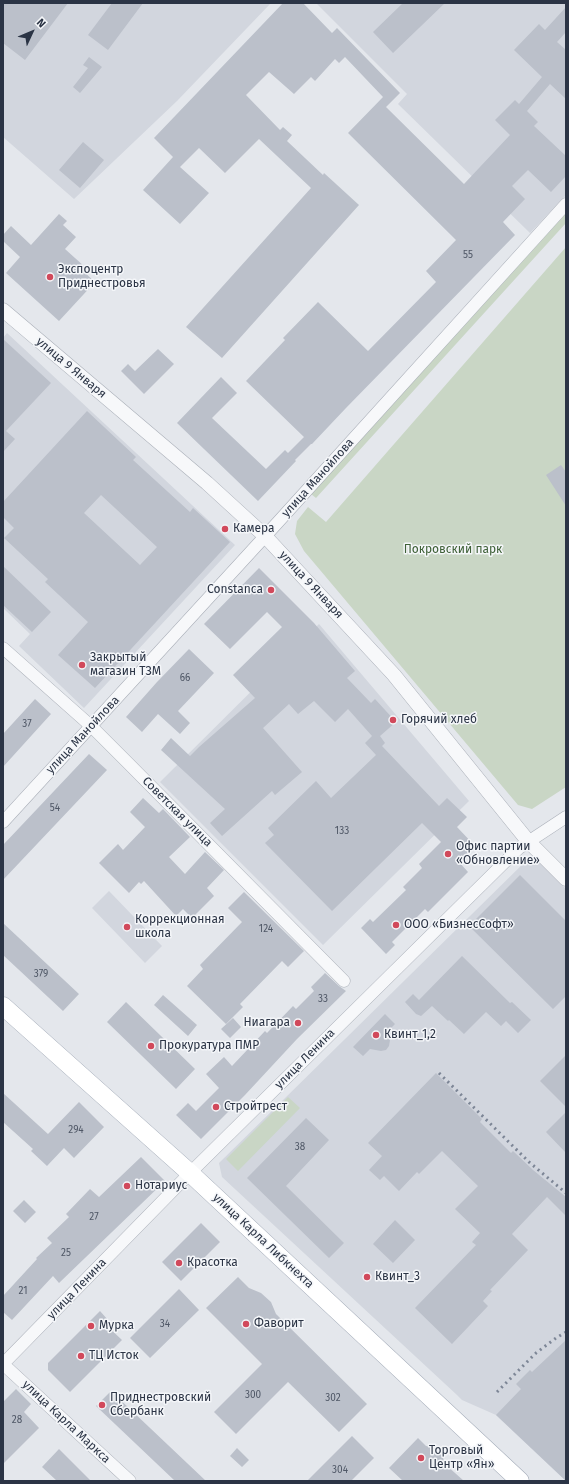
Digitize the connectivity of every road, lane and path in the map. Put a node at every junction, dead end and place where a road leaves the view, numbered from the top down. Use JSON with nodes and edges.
{"nodes":[{"id":1,"x":566,"y":204,"type":"edge"},
{"id":2,"x":4,"y":313,"type":"edge"},
{"id":3,"x":265,"y":536,"type":"junction"},
{"id":4,"x":3,"y":648,"type":"edge"},
{"id":5,"x":91,"y":726,"type":"junction"},
{"id":6,"x":566,"y":817,"type":"edge"},
{"id":7,"x":3,"y":822,"type":"edge"},
{"id":8,"x":528,"y":841,"type":"junction"},
{"id":9,"x":566,"y":879,"type":"edge"},
{"id":10,"x":344,"y":981,"type":"dead end"},
{"id":11,"x":3,"y":1006,"type":"edge"},
{"id":12,"x":190,"y":1173,"type":"junction"},
{"id":13,"x":3,"y":1364,"type":"edge"},
{"id":14,"x":130,"y":1481,"type":"edge"},
{"id":15,"x":520,"y":1481,"type":"edge"}],
"edges":[{"from":1,"to":3,"type":"street","name":"улица Манойлова"},
{"from":2,"to":3,"type":"street","name":"улица 9 Января"},
{"from":3,"to":5,"type":"street","name":"улица Манойлова"},
{"from":3,"to":8,"type":"street","name":"улица 9 Января"},
{"from":4,"to":5,"type":"street","name":"Советская улица"},
{"from":5,"to":7,"type":"street","name":"улица Манойлова"},
{"from":5,"to":10,"type":"street","name":"Советская улица"},
{"from":6,"to":8,"type":"street","name":"улица Ленина"},
{"from":8,"to":9,"type":"street","name":"улица 9 Января"},
{"from":8,"to":12,"type":"street","name":"улица Ленина"},
{"from":11,"to":12,"type":"main road","name":"улица Карла Либкнехта"},
{"from":12,"to":13,"type":"street","name":"улица Ленина"},
{"from":12,"to":15,"type":"main road","name":"улица Карла Либкнехта"},
{"from":13,"to":14,"type":"street","name":"улица Карла Маркса"}]}
